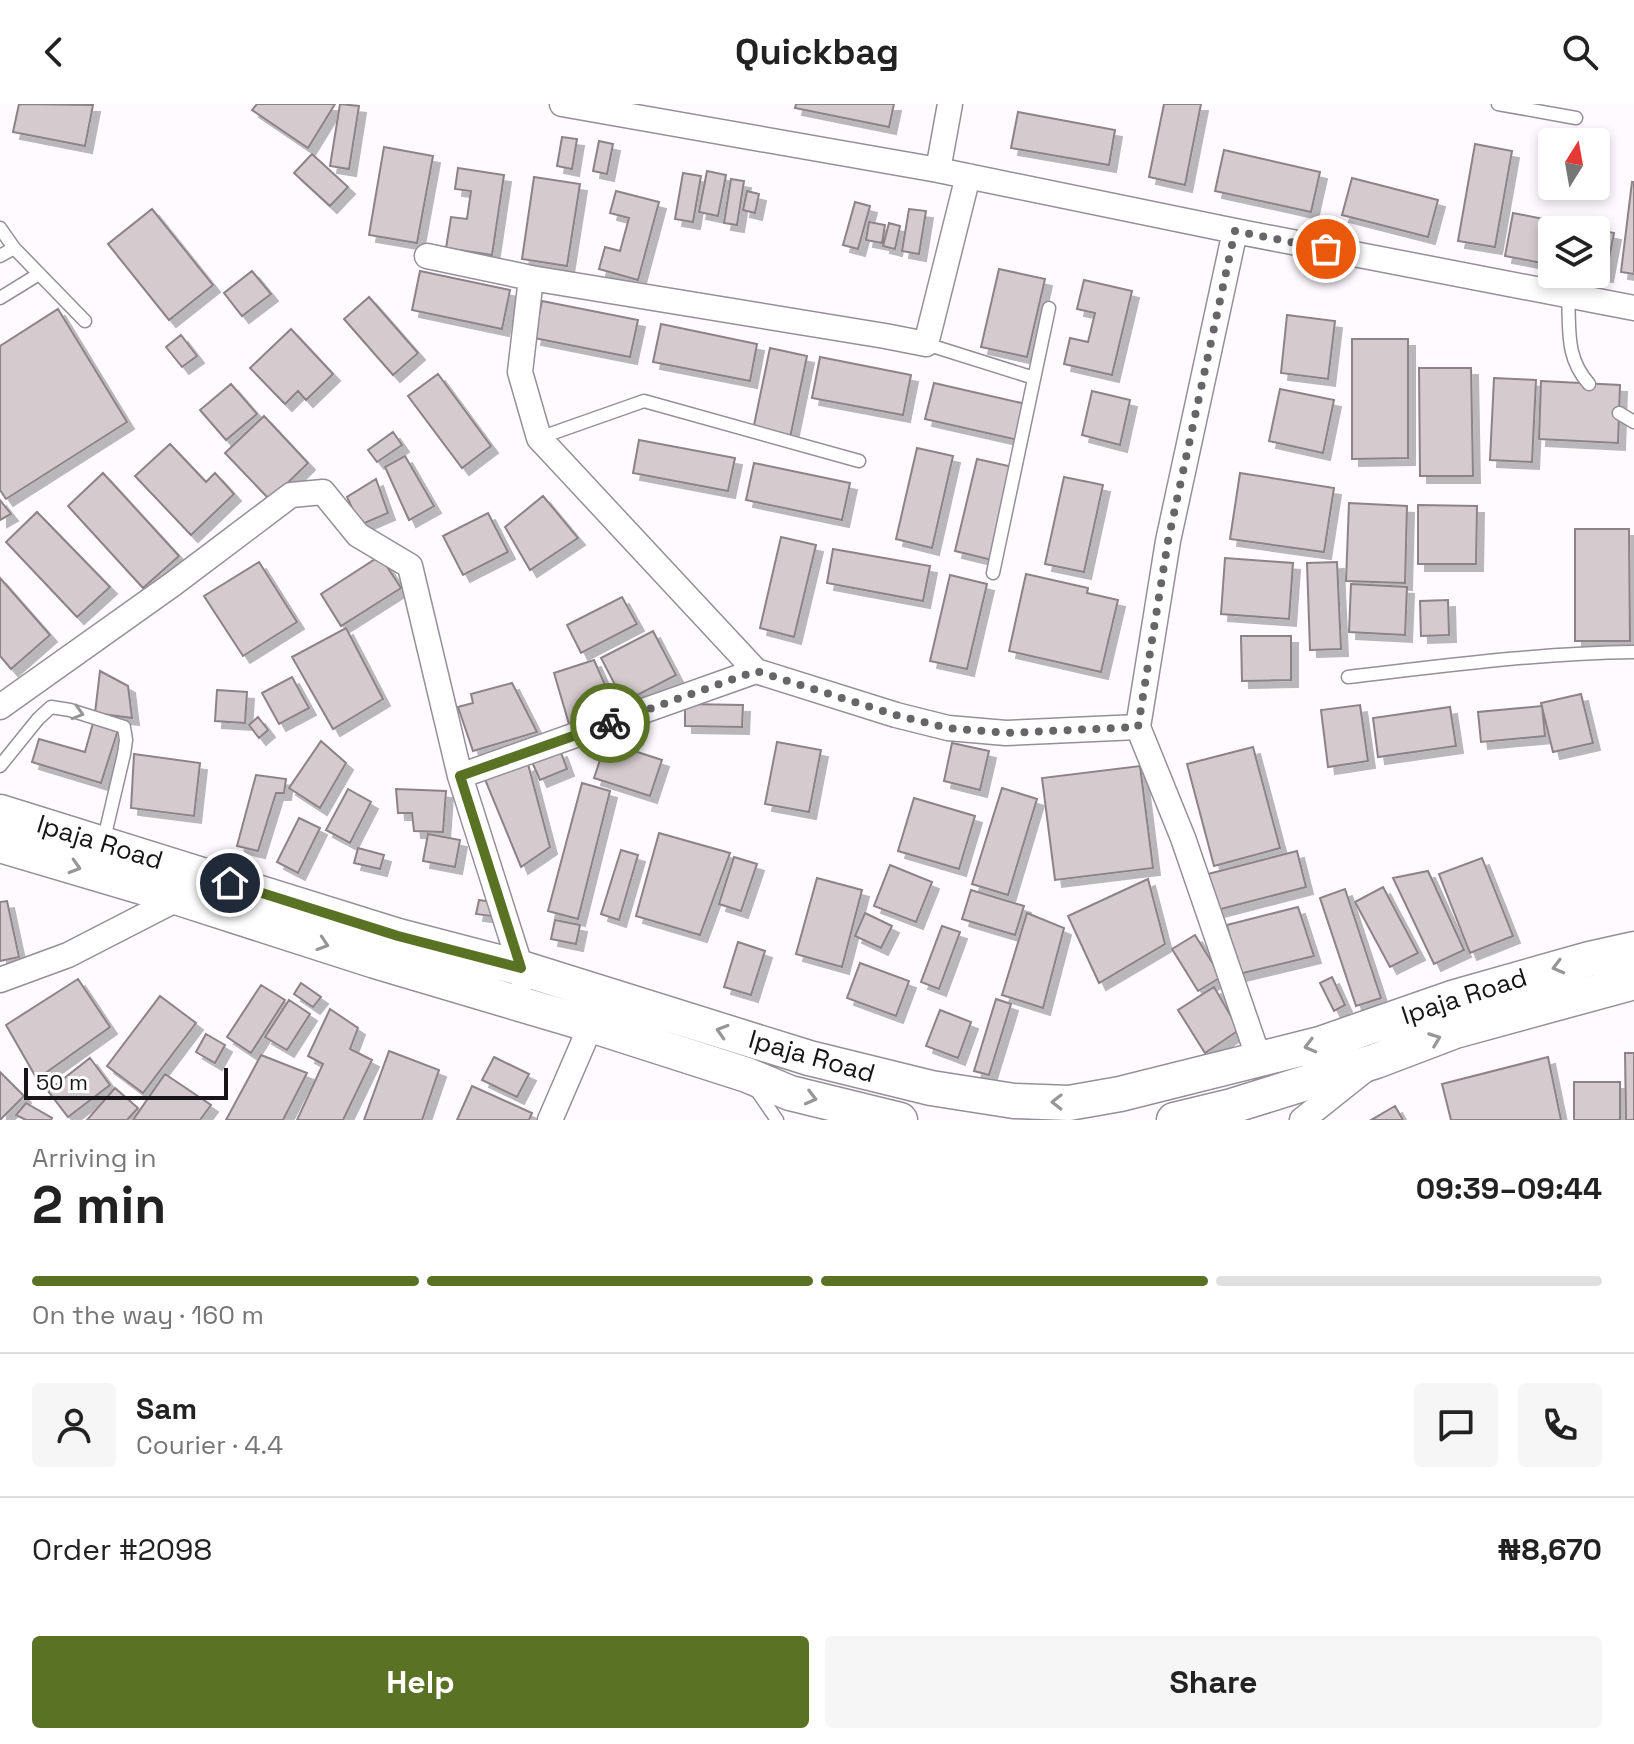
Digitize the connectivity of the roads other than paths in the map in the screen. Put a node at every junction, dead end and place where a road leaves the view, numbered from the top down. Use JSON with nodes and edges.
{"nodes":[{"id":1,"x":562,"y":104,"type":"edge"},
{"id":2,"x":950,"y":104,"type":"edge"},
{"id":3,"x":1498,"y":104,"type":"edge"},
{"id":4,"x":1576,"y":118,"type":"dead end"},
{"id":5,"x":938,"y":170,"type":"junction"},
{"id":6,"x":968,"y":176,"type":"junction"},
{"id":7,"x":0,"y":228,"type":"edge"},
{"id":8,"x":1235,"y":231,"type":"junction"},
{"id":9,"x":14,"y":248,"type":"junction"},
{"id":10,"x":0,"y":256,"type":"edge"},
{"id":11,"x":427,"y":256,"type":"dead end"},
{"id":12,"x":39,"y":274,"type":"junction"},
{"id":13,"x":531,"y":278,"type":"junction"},
{"id":14,"x":1568,"y":296,"type":"junction"},
{"id":15,"x":0,"y":298,"type":"edge"},
{"id":16,"x":1049,"y":308,"type":"dead end"},
{"id":17,"x":1634,"y":308,"type":"edge"},
{"id":18,"x":85,"y":321,"type":"dead end"},
{"id":19,"x":926,"y":344,"type":"junction"},
{"id":20,"x":1034,"y":378,"type":"junction"},
{"id":21,"x":1589,"y":384,"type":"dead end"},
{"id":22,"x":1619,"y":413,"type":"dead end"},
{"id":23,"x":1634,"y":422,"type":"edge"},
{"id":24,"x":539,"y":438,"type":"junction"},
{"id":25,"x":859,"y":461,"type":"dead end"},
{"id":26,"x":993,"y":573,"type":"dead end"},
{"id":27,"x":1634,"y":652,"type":"edge"},
{"id":28,"x":756,"y":671,"type":"junction"},
{"id":29,"x":1348,"y":677,"type":"dead end"},
{"id":30,"x":0,"y":707,"type":"edge"},
{"id":31,"x":1138,"y":727,"type":"junction"},
{"id":32,"x":0,"y":766,"type":"edge"},
{"id":33,"x":460,"y":776,"type":"junction"},
{"id":34,"x":0,"y":812,"type":"edge"},
{"id":35,"x":103,"y":843,"type":"junction"},
{"id":36,"x":0,"y":845,"type":"edge"},
{"id":37,"x":179,"y":898,"type":"junction"},
{"id":38,"x":1634,"y":949,"type":"edge"},
{"id":39,"x":521,"y":968,"type":"junction"},
{"id":40,"x":0,"y":980,"type":"edge"},
{"id":41,"x":1634,"y":982,"type":"edge"},
{"id":42,"x":528,"y":1006,"type":"junction"},
{"id":43,"x":591,"y":1025,"type":"junction"},
{"id":44,"x":1259,"y":1059,"type":"junction"},
{"id":45,"x":1376,"y":1061,"type":"junction"},
{"id":46,"x":747,"y":1075,"type":"junction"},
{"id":47,"x":550,"y":1120,"type":"edge"},
{"id":48,"x":777,"y":1120,"type":"edge"},
{"id":49,"x":900,"y":1120,"type":"edge"},
{"id":50,"x":1174,"y":1120,"type":"edge"},
{"id":51,"x":1302,"y":1120,"type":"edge"}],
"edges":[{"from":1,"to":5,"type":"street"},
{"from":2,"to":5,"type":"street"},
{"from":3,"to":4,"type":"lane"},
{"from":5,"to":6,"type":"street"},
{"from":6,"to":8,"type":"street"},
{"from":6,"to":19,"type":"street"},
{"from":7,"to":9,"type":"lane"},
{"from":8,"to":14,"type":"street"},
{"from":8,"to":31,"type":"street"},
{"from":9,"to":10,"type":"lane"},
{"from":9,"to":12,"type":"lane"},
{"from":11,"to":13,"type":"street"},
{"from":12,"to":15,"type":"lane"},
{"from":12,"to":18,"type":"lane"},
{"from":13,"to":19,"type":"street"},
{"from":13,"to":24,"type":"street"},
{"from":14,"to":17,"type":"street"},
{"from":14,"to":21,"type":"lane"},
{"from":16,"to":20,"type":"lane"},
{"from":19,"to":20,"type":"lane"},
{"from":20,"to":26,"type":"lane"},
{"from":22,"to":23,"type":"lane"},
{"from":24,"to":25,"type":"lane"},
{"from":24,"to":28,"type":"street"},
{"from":27,"to":29,"type":"lane"},
{"from":28,"to":31,"type":"street"},
{"from":28,"to":33,"type":"street"},
{"from":30,"to":33,"type":"street"},
{"from":31,"to":44,"type":"street"},
{"from":32,"to":35,"type":"lane","one_way":true},
{"from":33,"to":39,"type":"street"},
{"from":34,"to":35,"type":"main road","name":"Ipaja Road"},
{"from":35,"to":39,"type":"main road","name":"Ipaja Road"},
{"from":36,"to":37,"type":"main road","name":"Ipaja Road","one_way":true},
{"from":37,"to":40,"type":"street"},
{"from":37,"to":42,"type":"main road","name":"Ipaja Road","one_way":true},
{"from":38,"to":44,"type":"main road","name":"Ipaja Road","one_way":true},
{"from":39,"to":42,"type":"street"},
{"from":44,"to":39,"type":"main road","name":"Ipaja Road","one_way":true},
{"from":45,"to":41,"type":"main road","name":"Ipaja Road","one_way":true},
{"from":42,"to":43,"type":"main road","name":"Ipaja Road"},
{"from":43,"to":46,"type":"main road","name":"Ipaja Road"},
{"from":43,"to":47,"type":"street"},
{"from":45,"to":50,"type":"main road","name":"Ipaja Road"},
{"from":45,"to":51,"type":"street"},
{"from":46,"to":48,"type":"lane"},
{"from":46,"to":49,"type":"main road","name":"Ipaja Road","one_way":true}]}
